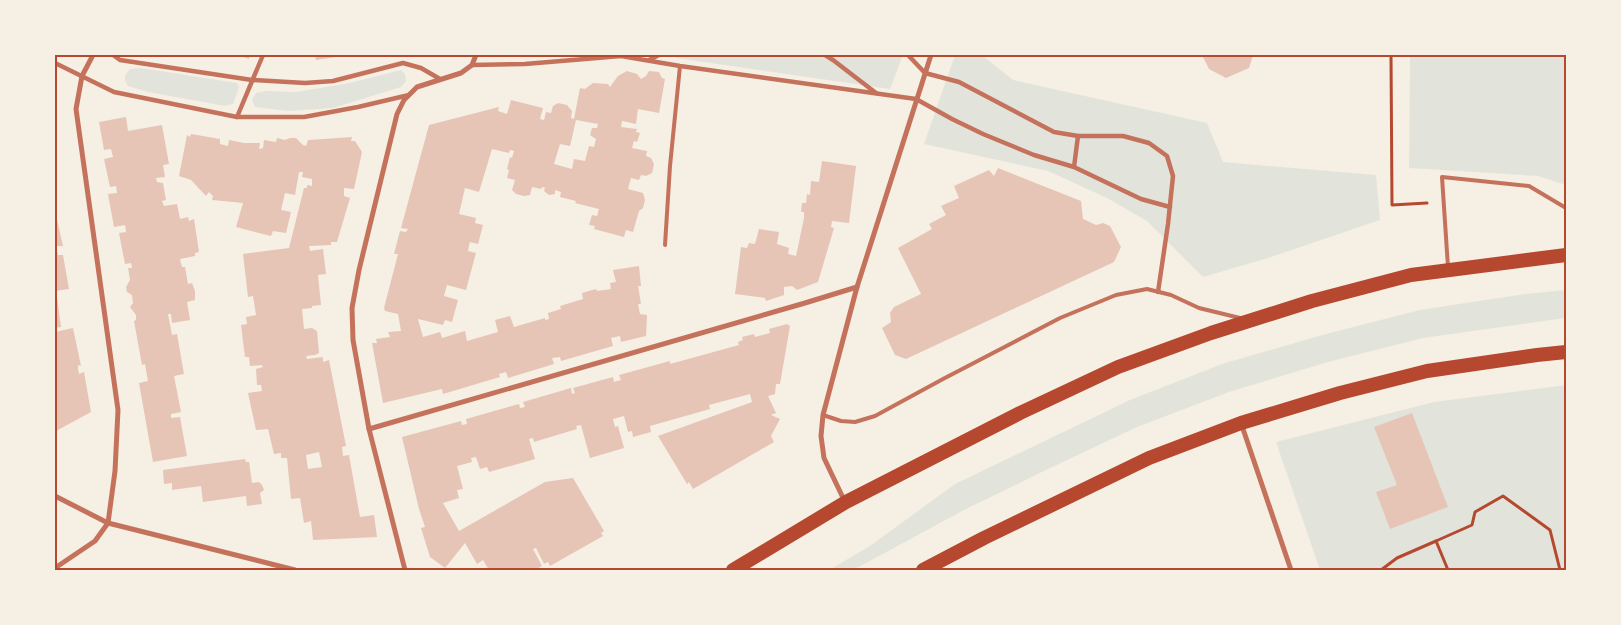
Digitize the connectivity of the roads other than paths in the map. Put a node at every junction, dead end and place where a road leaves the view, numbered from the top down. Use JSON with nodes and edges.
{"nodes":[{"id":1,"x":93,"y":55,"type":"edge"},
{"id":2,"x":113,"y":55,"type":"edge"},
{"id":3,"x":264,"y":55,"type":"edge"},
{"id":4,"x":476,"y":55,"type":"edge"},
{"id":5,"x":659,"y":55,"type":"edge"},
{"id":6,"x":825,"y":55,"type":"edge"},
{"id":7,"x":908,"y":55,"type":"edge"},
{"id":8,"x":931,"y":55,"type":"edge"},
{"id":9,"x":648,"y":60,"type":"junction"},
{"id":10,"x":55,"y":63,"type":"edge"},
{"id":11,"x":472,"y":64,"type":"junction"},
{"id":12,"x":680,"y":66,"type":"junction"},
{"id":13,"x":926,"y":72,"type":"junction"},
{"id":14,"x":82,"y":76,"type":"junction"},
{"id":15,"x":440,"y":79,"type":"junction"},
{"id":16,"x":252,"y":80,"type":"junction"},
{"id":17,"x":877,"y":94,"type":"junction"},
{"id":18,"x":409,"y":95,"type":"junction"},
{"id":19,"x":916,"y":100,"type":"junction"},
{"id":20,"x":238,"y":116,"type":"junction"},
{"id":21,"x":1078,"y":136,"type":"junction"},
{"id":22,"x":1074,"y":167,"type":"junction"},
{"id":23,"x":1170,"y":207,"type":"junction"},
{"id":24,"x":1566,"y":208,"type":"edge"},
{"id":25,"x":666,"y":245,"type":"dead end"},
{"id":26,"x":1566,"y":255,"type":"edge"},
{"id":27,"x":1448,"y":270,"type":"junction"},
{"id":28,"x":857,"y":287,"type":"junction"},
{"id":29,"x":1158,"y":292,"type":"junction"},
{"id":30,"x":1250,"y":321,"type":"junction"},
{"id":31,"x":1566,"y":352,"type":"edge"},
{"id":32,"x":823,"y":415,"type":"junction"},
{"id":33,"x":1241,"y":423,"type":"junction"},
{"id":34,"x":369,"y":429,"type":"junction"},
{"id":35,"x":55,"y":496,"type":"edge"},
{"id":36,"x":846,"y":502,"type":"junction"},
{"id":37,"x":108,"y":523,"type":"junction"},
{"id":38,"x":55,"y":568,"type":"edge"},
{"id":39,"x":295,"y":570,"type":"edge"},
{"id":40,"x":405,"y":570,"type":"edge"},
{"id":41,"x":733,"y":570,"type":"edge"},
{"id":42,"x":923,"y":570,"type":"edge"},
{"id":43,"x":1291,"y":570,"type":"edge"}],
"edges":[{"from":1,"to":14,"type":"street"},
{"from":2,"to":16,"type":"street"},
{"from":3,"to":16,"type":"street"},
{"from":4,"to":11,"type":"street"},
{"from":5,"to":9,"type":"street"},
{"from":6,"to":17,"type":"street"},
{"from":7,"to":13,"type":"street"},
{"from":8,"to":13,"type":"street"},
{"from":9,"to":11,"type":"street"},
{"from":9,"to":12,"type":"street"},
{"from":10,"to":14,"type":"street"},
{"from":11,"to":15,"type":"street"},
{"from":12,"to":17,"type":"street"},
{"from":12,"to":25,"type":"lane"},
{"from":13,"to":19,"type":"street"},
{"from":13,"to":21,"type":"street"},
{"from":14,"to":20,"type":"street"},
{"from":14,"to":37,"type":"street"},
{"from":15,"to":16,"type":"street"},
{"from":15,"to":18,"type":"street"},
{"from":16,"to":20,"type":"street"},
{"from":17,"to":19,"type":"street"},
{"from":18,"to":20,"type":"street"},
{"from":18,"to":34,"type":"street"},
{"from":19,"to":22,"type":"street"},
{"from":19,"to":28,"type":"street"},
{"from":21,"to":22,"type":"street"},
{"from":21,"to":23,"type":"street"},
{"from":22,"to":23,"type":"street"},
{"from":23,"to":29,"type":"street"},
{"from":24,"to":27,"type":"lane"},
{"from":26,"to":27,"type":"highway"},
{"from":27,"to":30,"type":"highway"},
{"from":28,"to":32,"type":"street"},
{"from":28,"to":34,"type":"street"},
{"from":29,"to":30,"type":"lane"},
{"from":29,"to":32,"type":"lane"},
{"from":30,"to":36,"type":"highway"},
{"from":31,"to":33,"type":"highway"},
{"from":32,"to":36,"type":"street"},
{"from":33,"to":42,"type":"highway"},
{"from":33,"to":43,"type":"street"},
{"from":34,"to":40,"type":"street"},
{"from":35,"to":37,"type":"street"},
{"from":36,"to":41,"type":"highway"},
{"from":37,"to":38,"type":"street"},
{"from":37,"to":39,"type":"street"}]}
